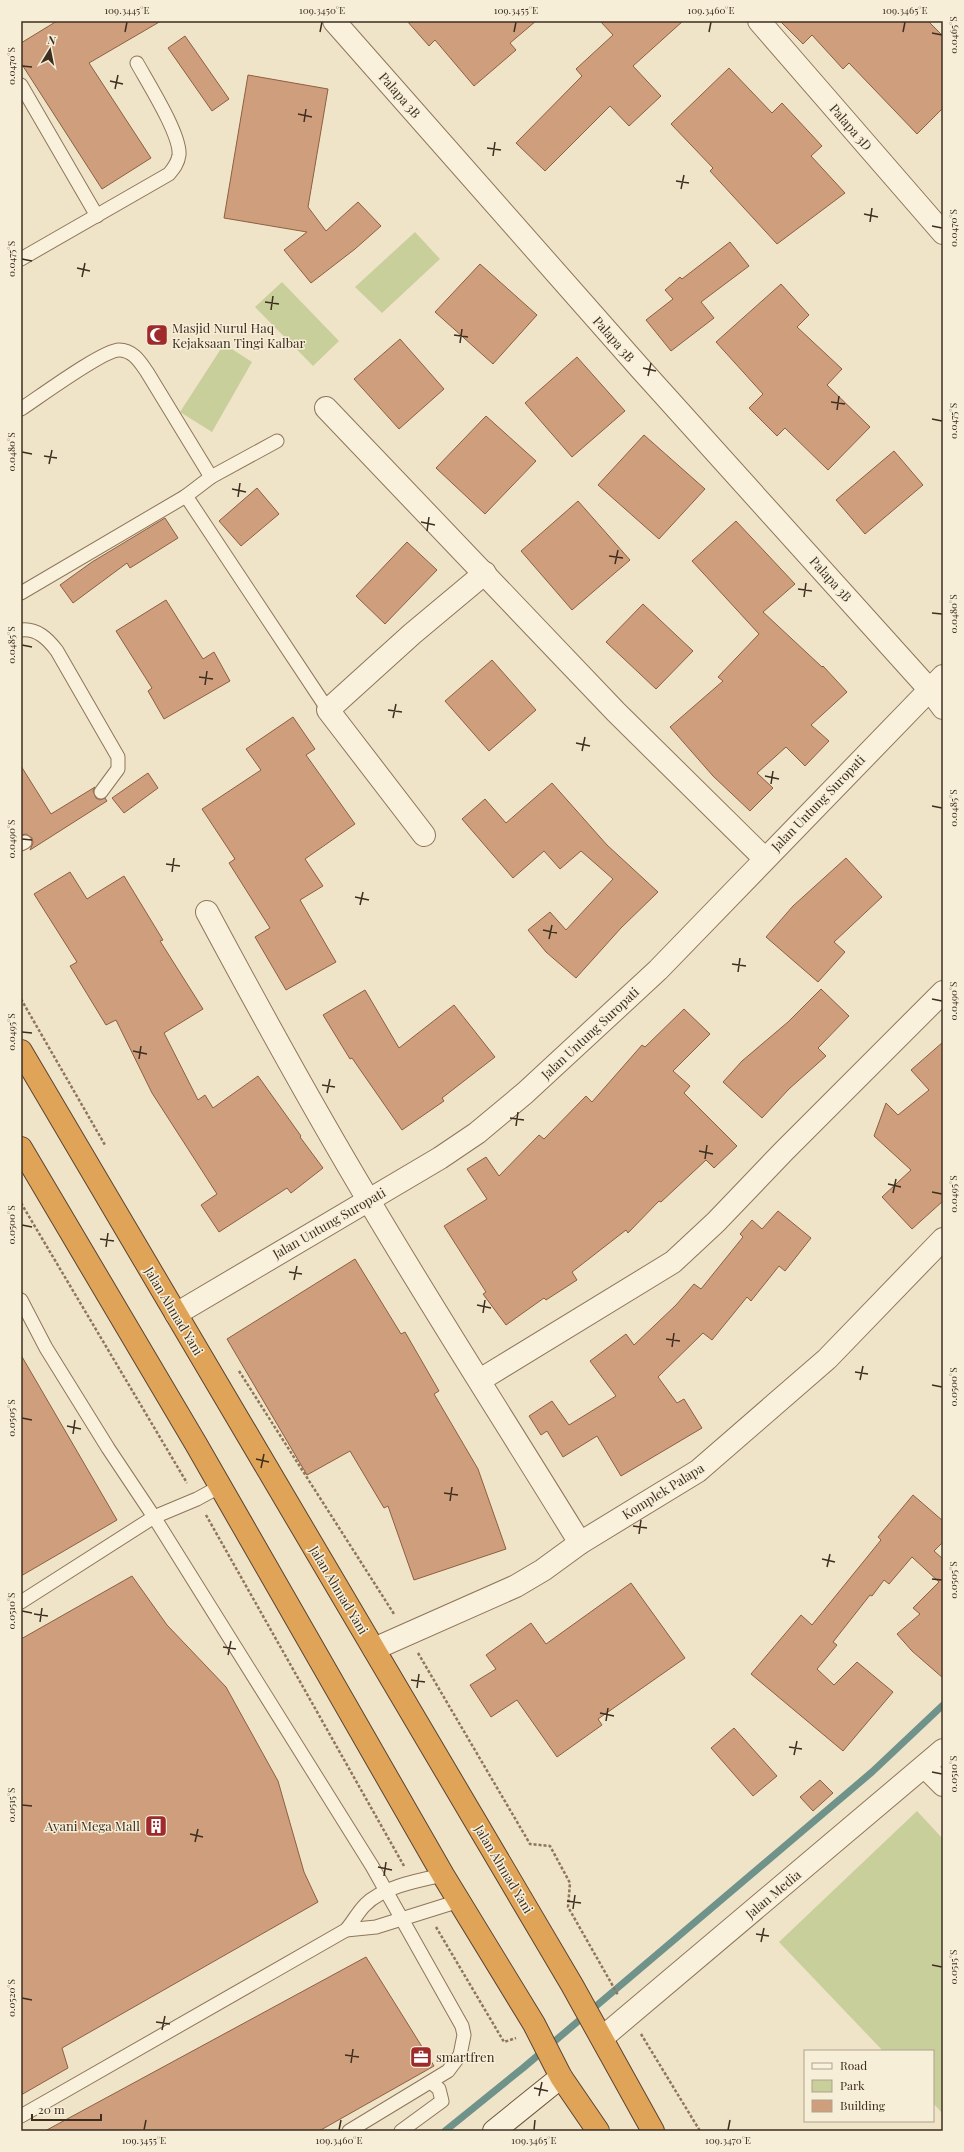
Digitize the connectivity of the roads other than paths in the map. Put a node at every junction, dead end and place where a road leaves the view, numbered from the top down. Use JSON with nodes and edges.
{"nodes":[{"id":1,"x":334,"y":21,"type":"edge"},
{"id":2,"x":758,"y":21,"type":"edge"},
{"id":3,"x":137,"y":63,"type":"dead end"},
{"id":4,"x":21,"y":85,"type":"edge"},
{"id":5,"x":97,"y":216,"type":"junction"},
{"id":6,"x":943,"y":232,"type":"edge"},
{"id":7,"x":21,"y":259,"type":"edge"},
{"id":8,"x":326,"y":408,"type":"dead end"},
{"id":9,"x":21,"y":409,"type":"edge"},
{"id":10,"x":277,"y":441,"type":"dead end"},
{"id":11,"x":211,"y":477,"type":"junction"},
{"id":12,"x":186,"y":496,"type":"junction"},
{"id":13,"x":485,"y":573,"type":"junction"},
{"id":14,"x":21,"y":593,"type":"edge"},
{"id":15,"x":21,"y":630,"type":"edge"},
{"id":16,"x":936,"y":683,"type":"edge"},
{"id":17,"x":943,"y":708,"type":"edge"},
{"id":18,"x":328,"y":710,"type":"junction"},
{"id":19,"x":101,"y":792,"type":"dead end"},
{"id":20,"x":424,"y":835,"type":"dead end"},
{"id":21,"x":764,"y":858,"type":"junction"},
{"id":22,"x":207,"y":912,"type":"dead end"},
{"id":23,"x":943,"y":992,"type":"edge"},
{"id":24,"x":21,"y":1051,"type":"edge"},
{"id":25,"x":22,"y":1154,"type":"edge"},
{"id":26,"x":368,"y":1200,"type":"junction"},
{"id":27,"x":943,"y":1239,"type":"edge"},
{"id":28,"x":21,"y":1300,"type":"edge"},
{"id":29,"x":176,"y":1314,"type":"junction"},
{"id":30,"x":480,"y":1380,"type":"junction"},
{"id":31,"x":219,"y":1487,"type":"junction"},
{"id":32,"x":154,"y":1517,"type":"junction"},
{"id":33,"x":580,"y":1543,"type":"junction"},
{"id":34,"x":21,"y":1602,"type":"edge"},
{"id":35,"x":374,"y":1649,"type":"junction"},
{"id":36,"x":943,"y":1750,"type":"edge"},
{"id":37,"x":925,"y":1767,"type":"junction"},
{"id":38,"x":943,"y":1785,"type":"edge"},
{"id":39,"x":444,"y":1875,"type":"junction"},
{"id":40,"x":387,"y":1891,"type":"junction"},
{"id":41,"x":459,"y":1901,"type":"junction"},
{"id":42,"x":402,"y":1919,"type":"junction"},
{"id":43,"x":346,"y":1930,"type":"junction"},
{"id":44,"x":598,"y":2033,"type":"junction"},
{"id":45,"x":559,"y":2073,"type":"junction"},
{"id":46,"x":431,"y":2082,"type":"junction"},
{"id":47,"x":21,"y":2116,"type":"edge"},
{"id":48,"x":349,"y":2131,"type":"edge"},
{"id":49,"x":401,"y":2131,"type":"edge"},
{"id":50,"x":494,"y":2131,"type":"edge"},
{"id":51,"x":598,"y":2131,"type":"edge"},
{"id":52,"x":653,"y":2131,"type":"edge"}],
"edges":[{"from":1,"to":16,"type":"street","name":"Palapa 3B"},
{"from":2,"to":6,"type":"street","name":"Palapa 3D"},
{"from":3,"to":5,"type":"lane"},
{"from":4,"to":5,"type":"lane"},
{"from":5,"to":7,"type":"lane"},
{"from":8,"to":13,"type":"street"},
{"from":9,"to":11,"type":"lane"},
{"from":10,"to":11,"type":"lane"},
{"from":11,"to":12,"type":"lane"},
{"from":12,"to":14,"type":"lane"},
{"from":12,"to":18,"type":"lane"},
{"from":13,"to":18,"type":"street"},
{"from":13,"to":21,"type":"street"},
{"from":15,"to":19,"type":"lane"},
{"from":16,"to":17,"type":"street","name":"Palapa 3B"},
{"from":16,"to":21,"type":"street","name":"Jalan Untung Suropati"},
{"from":18,"to":20,"type":"street"},
{"from":21,"to":26,"type":"street","name":"Jalan Untung Suropati"},
{"from":22,"to":26,"type":"street"},
{"from":23,"to":30,"type":"street"},
{"from":24,"to":29,"type":"highway","name":"Jalan Ahmad Yani"},
{"from":25,"to":31,"type":"highway"},
{"from":26,"to":29,"type":"street","name":"Jalan Untung Suropati"},
{"from":26,"to":30,"type":"street"},
{"from":27,"to":33,"type":"street","name":"Komplek Palapa"},
{"from":28,"to":32,"type":"lane"},
{"from":29,"to":35,"type":"highway","name":"Jalan Ahmad Yani"},
{"from":30,"to":33,"type":"street"},
{"from":31,"to":32,"type":"lane"},
{"from":31,"to":39,"type":"highway"},
{"from":32,"to":34,"type":"lane"},
{"from":32,"to":40,"type":"lane"},
{"from":33,"to":35,"type":"street","name":"Komplek Palapa"},
{"from":35,"to":44,"type":"highway","name":"Jalan Ahmad Yani"},
{"from":36,"to":37,"type":"street","name":"Jalan Media"},
{"from":37,"to":38,"type":"street"},
{"from":37,"to":44,"type":"street","name":"Jalan Media"},
{"from":39,"to":40,"type":"lane"},
{"from":39,"to":41,"type":"highway"},
{"from":40,"to":42,"type":"lane"},
{"from":40,"to":43,"type":"lane"},
{"from":41,"to":42,"type":"lane"},
{"from":41,"to":45,"type":"highway"},
{"from":42,"to":43,"type":"lane"},
{"from":42,"to":46,"type":"lane"},
{"from":43,"to":47,"type":"lane"},
{"from":44,"to":52,"type":"highway","name":"Jalan Ahmad Yani"},
{"from":45,"to":50,"type":"street"},
{"from":45,"to":51,"type":"highway"},
{"from":46,"to":48,"type":"lane"},
{"from":46,"to":49,"type":"lane"}]}
